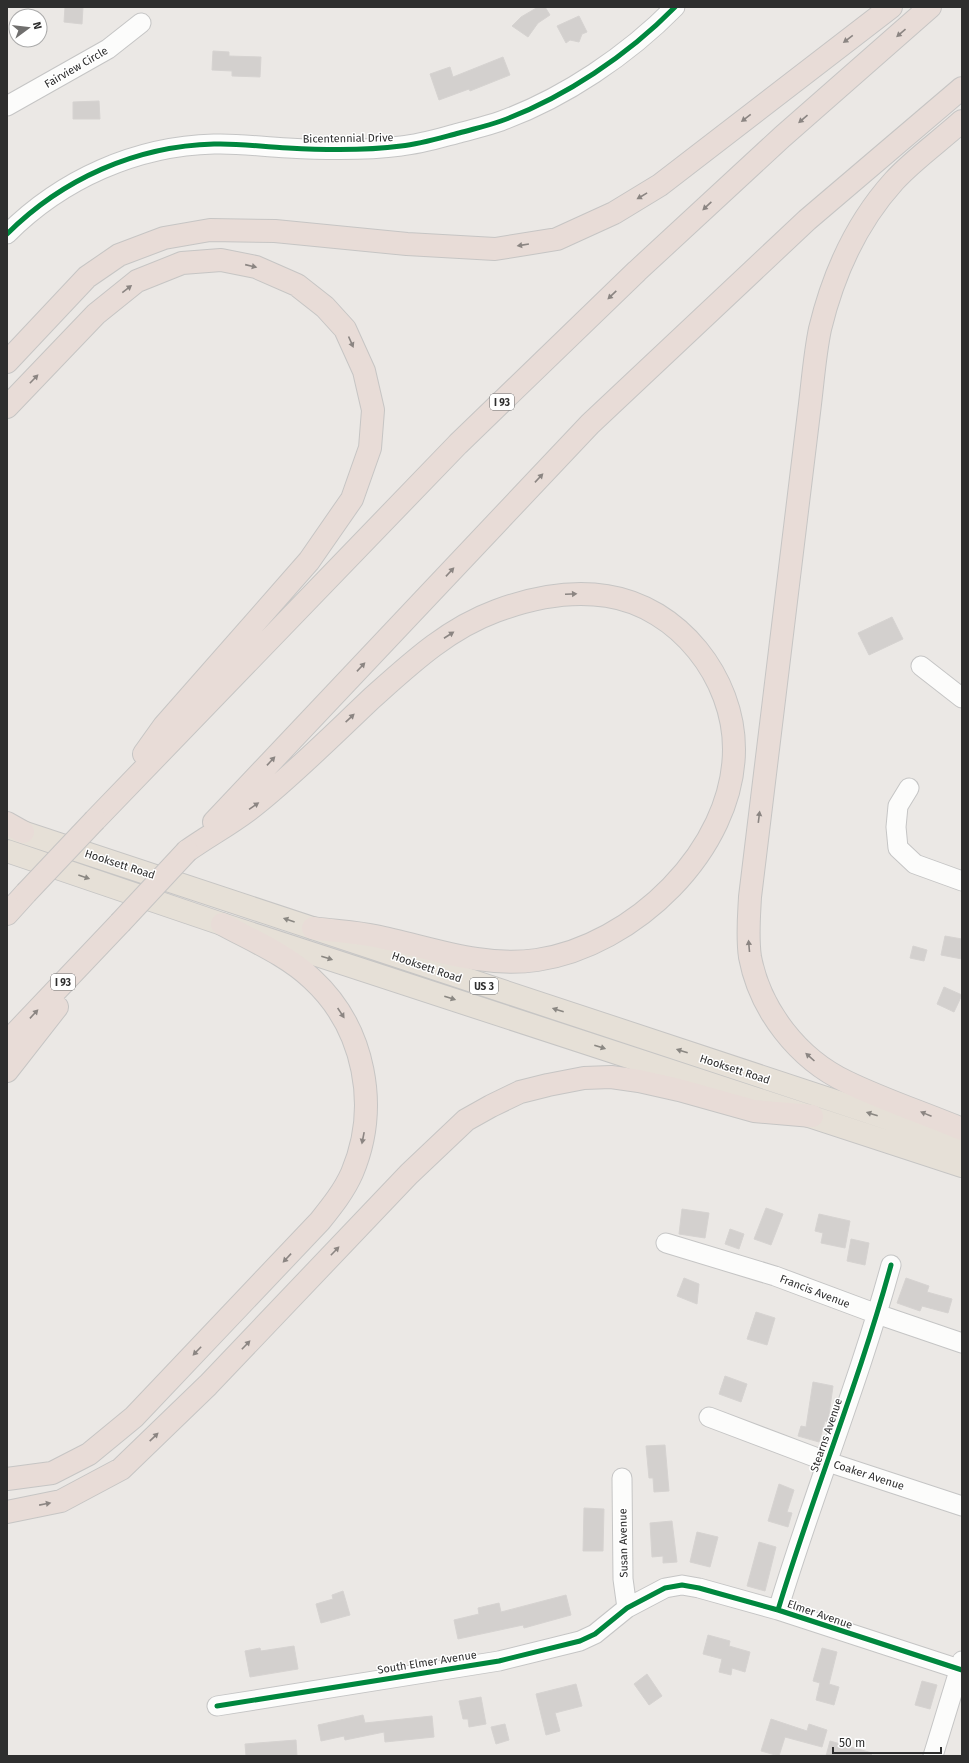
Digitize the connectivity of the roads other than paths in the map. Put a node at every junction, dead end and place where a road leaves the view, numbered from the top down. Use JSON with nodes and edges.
{"nodes":[{"id":1,"x":675,"y":7,"type":"edge"},
{"id":2,"x":891,"y":7,"type":"edge"},
{"id":3,"x":930,"y":7,"type":"edge"},
{"id":4,"x":141,"y":23,"type":"dead end"},
{"id":5,"x":962,"y":88,"type":"edge"},
{"id":6,"x":7,"y":106,"type":"edge"},
{"id":7,"x":962,"y":121,"type":"edge"},
{"id":8,"x":7,"y":234,"type":"edge"},
{"id":9,"x":7,"y":362,"type":"edge"},
{"id":10,"x":7,"y":407,"type":"edge"},
{"id":11,"x":920,"y":666,"type":"dead end"},
{"id":12,"x":962,"y":698,"type":"edge"},
{"id":13,"x":909,"y":788,"type":"dead end"},
{"id":14,"x":95,"y":820,"type":"junction"},
{"id":15,"x":12,"y":827,"type":"edge"},
{"id":16,"x":187,"y":850,"type":"junction"},
{"id":17,"x":7,"y":851,"type":"edge"},
{"id":18,"x":962,"y":881,"type":"edge"},
{"id":19,"x":26,"y":892,"type":"junction"},
{"id":20,"x":7,"y":905,"type":"edge"},
{"id":21,"x":7,"y":914,"type":"edge"},
{"id":22,"x":222,"y":924,"type":"junction"},
{"id":23,"x":312,"y":928,"type":"junction"},
{"id":24,"x":79,"y":965,"type":"junction"},
{"id":25,"x":7,"y":1042,"type":"edge"},
{"id":26,"x":7,"y":1071,"type":"edge"},
{"id":27,"x":812,"y":1116,"type":"junction"},
{"id":28,"x":962,"y":1129,"type":"edge"},
{"id":29,"x":962,"y":1143,"type":"edge"},
{"id":30,"x":962,"y":1166,"type":"edge"},
{"id":31,"x":666,"y":1243,"type":"dead end"},
{"id":32,"x":891,"y":1265,"type":"dead end"},
{"id":33,"x":877,"y":1314,"type":"junction"},
{"id":34,"x":962,"y":1343,"type":"edge"},
{"id":35,"x":709,"y":1417,"type":"dead end"},
{"id":36,"x":828,"y":1462,"type":"junction"},
{"id":37,"x":622,"y":1478,"type":"dead end"},
{"id":38,"x":7,"y":1479,"type":"edge"},
{"id":39,"x":962,"y":1506,"type":"edge"},
{"id":40,"x":7,"y":1512,"type":"edge"},
{"id":41,"x":627,"y":1608,"type":"junction"},
{"id":42,"x":778,"y":1610,"type":"junction"},
{"id":43,"x":961,"y":1667,"type":"edge"},
{"id":44,"x":217,"y":1706,"type":"dead end"},
{"id":45,"x":933,"y":1756,"type":"edge"}],
"edges":[{"from":1,"to":8,"type":"street","name":"Bicentennial Drive"},
{"from":2,"to":9,"type":"highway","one_way":true},
{"from":3,"to":14,"type":"highway","number":"I 93","one_way":true},
{"from":4,"to":6,"type":"street","name":"Fairview Circle"},
{"from":16,"to":5,"type":"highway","number":"I 93","one_way":true},
{"from":28,"to":7,"type":"highway","one_way":true},
{"from":10,"to":14,"type":"highway","one_way":true},
{"from":11,"to":12,"type":"street"},
{"from":13,"to":18,"type":"street"},
{"from":14,"to":19,"type":"highway","number":"I 93","bridge":true},
{"from":23,"to":15,"type":"main road","name":"Hooksett Road","number":"US 3","one_way":true},
{"from":16,"to":23,"type":"highway","one_way":true},
{"from":16,"to":24,"type":"highway","number":"I 93","bridge":true},
{"from":17,"to":22,"type":"main road","name":"Hooksett Road","number":"US 3","one_way":true},
{"from":19,"to":20,"type":"highway"},
{"from":19,"to":21,"type":"highway","number":"I 93"},
{"from":22,"to":27,"type":"main road","name":"Hooksett Road","number":"US 3","one_way":true},
{"from":22,"to":38,"type":"highway","one_way":true},
{"from":29,"to":23,"type":"main road","name":"Hooksett Road","number":"US 3","one_way":true},
{"from":25,"to":24,"type":"highway","number":"I 93","one_way":true},
{"from":24,"to":26,"type":"highway"},
{"from":27,"to":30,"type":"main road","name":"Hooksett Road","number":"US 3"},
{"from":40,"to":27,"type":"highway","one_way":true},
{"from":31,"to":33,"type":"street","name":"Francis Avenue"},
{"from":32,"to":33,"type":"street","name":"Stearns Avenue"},
{"from":33,"to":34,"type":"street","name":"Francis Avenue"},
{"from":33,"to":36,"type":"street","name":"Stearns Avenue"},
{"from":35,"to":36,"type":"street","name":"Coaker Avenue"},
{"from":36,"to":39,"type":"street","name":"Coaker Avenue"},
{"from":36,"to":42,"type":"street","name":"Stearns Avenue"},
{"from":37,"to":41,"type":"street","name":"Susan Avenue"},
{"from":41,"to":42,"type":"street","name":"Elmer Avenue"},
{"from":41,"to":44,"type":"street","name":"South Elmer Avenue"},
{"from":42,"to":43,"type":"street","name":"Elmer Avenue"},
{"from":43,"to":45,"type":"street"}]}
